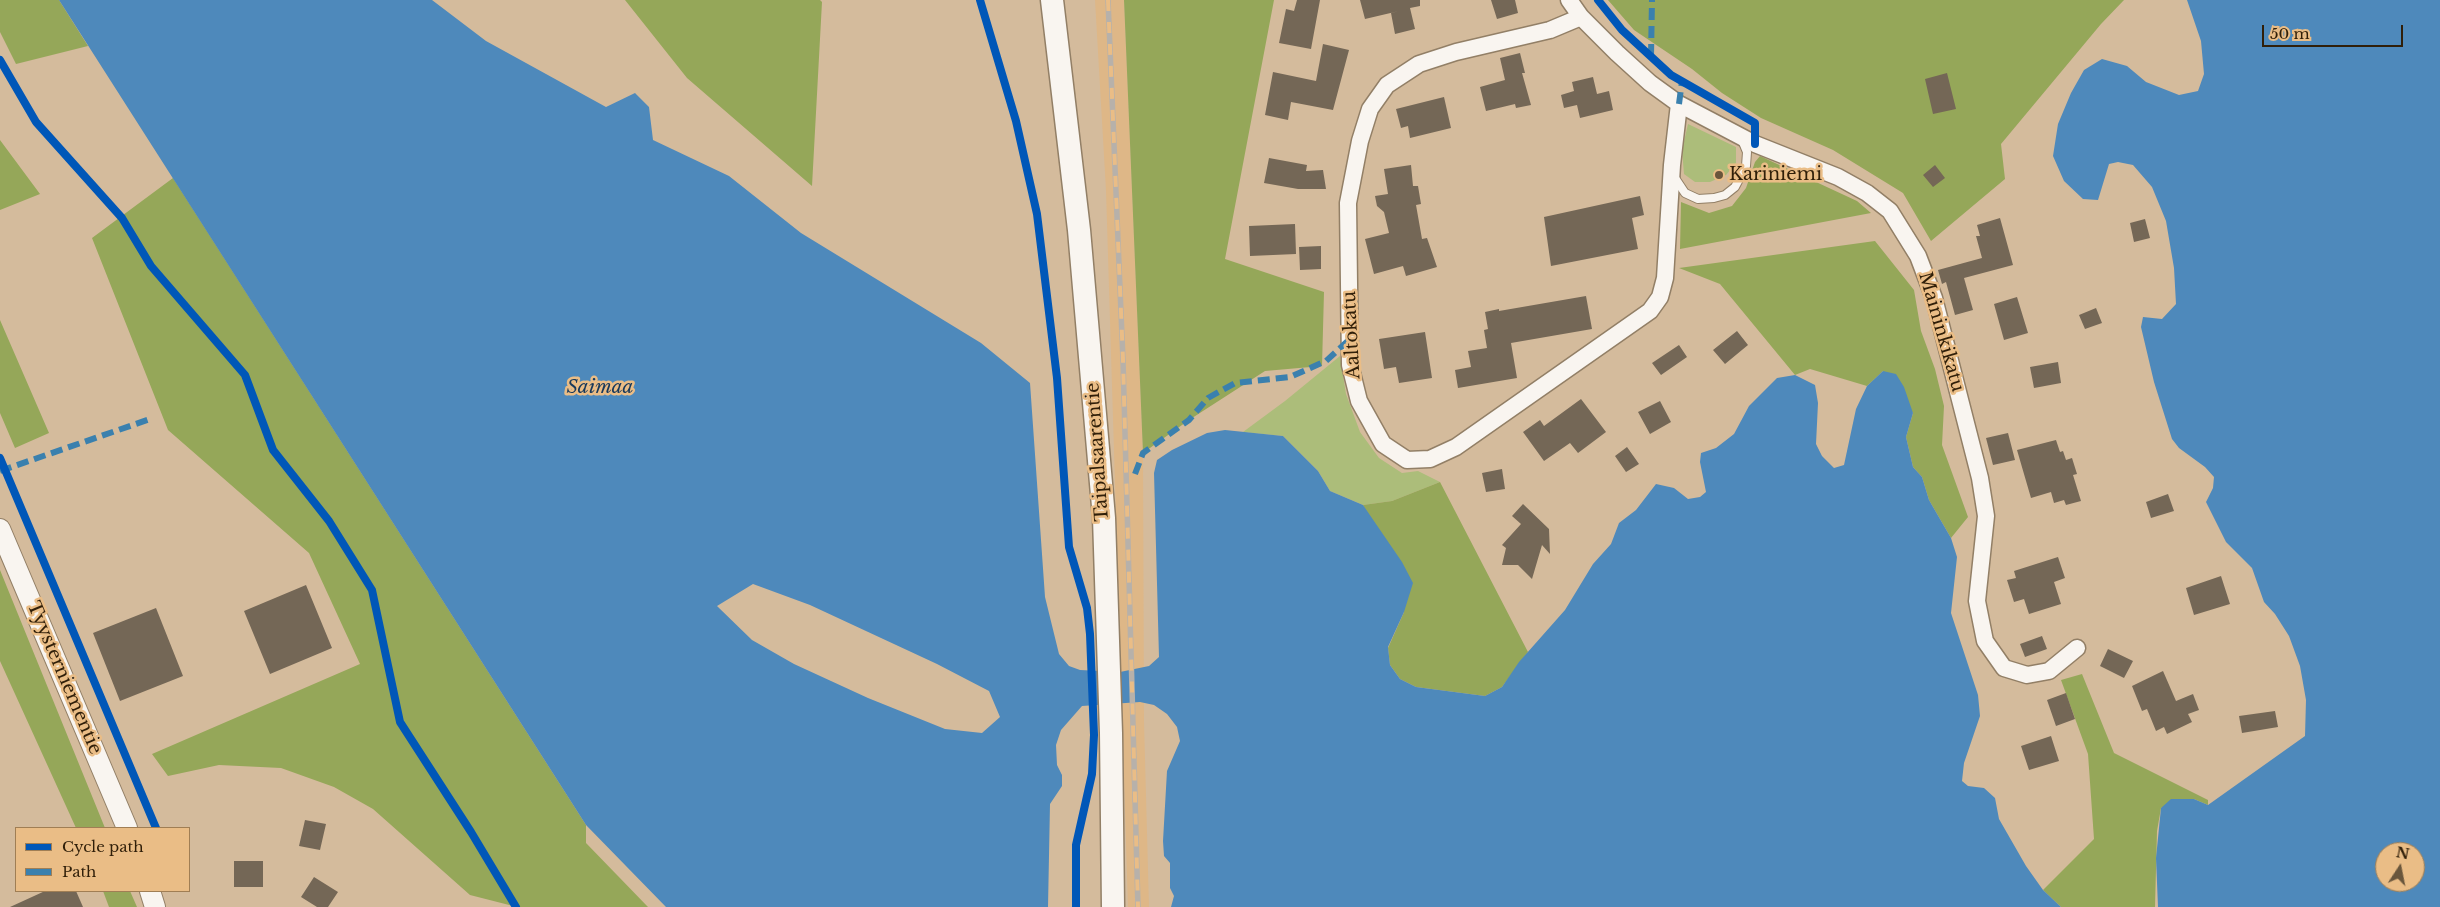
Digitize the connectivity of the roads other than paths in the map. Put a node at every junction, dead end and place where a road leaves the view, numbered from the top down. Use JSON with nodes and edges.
{"nodes":[{"id":1,"x":1052,"y":0,"type":"edge"},
{"id":2,"x":1569,"y":0,"type":"edge"},
{"id":3,"x":1581,"y":17,"type":"junction"},
{"id":4,"x":1679,"y":104,"type":"junction"},
{"id":5,"x":1739,"y":136,"type":"junction"},
{"id":6,"x":1672,"y":165,"type":"junction"},
{"id":7,"x":0,"y":529,"type":"edge"},
{"id":8,"x":2077,"y":648,"type":"dead end"},
{"id":9,"x":127,"y":827,"type":"edge"},
{"id":10,"x":150,"y":892,"type":"edge"},
{"id":11,"x":155,"y":907,"type":"edge"},
{"id":12,"x":1113,"y":907,"type":"edge"}],
"edges":[{"from":1,"to":12,"type":"main road","name":"Taipalsaarentie"},
{"from":2,"to":3,"type":"street","name":"Maininkikatu"},
{"from":3,"to":4,"type":"street","name":"Maininkikatu"},
{"from":3,"to":6,"type":"street","name":"Aaltokatu"},
{"from":4,"to":5,"type":"street","name":"Maininkikatu"},
{"from":4,"to":6,"type":"street","name":"Aaltokatu"},
{"from":5,"to":6,"type":"lane"},
{"from":5,"to":8,"type":"street","name":"Maininkikatu"},
{"from":7,"to":9,"type":"street","name":"Tyysterniementie"},
{"from":10,"to":11,"type":"street"}]}
